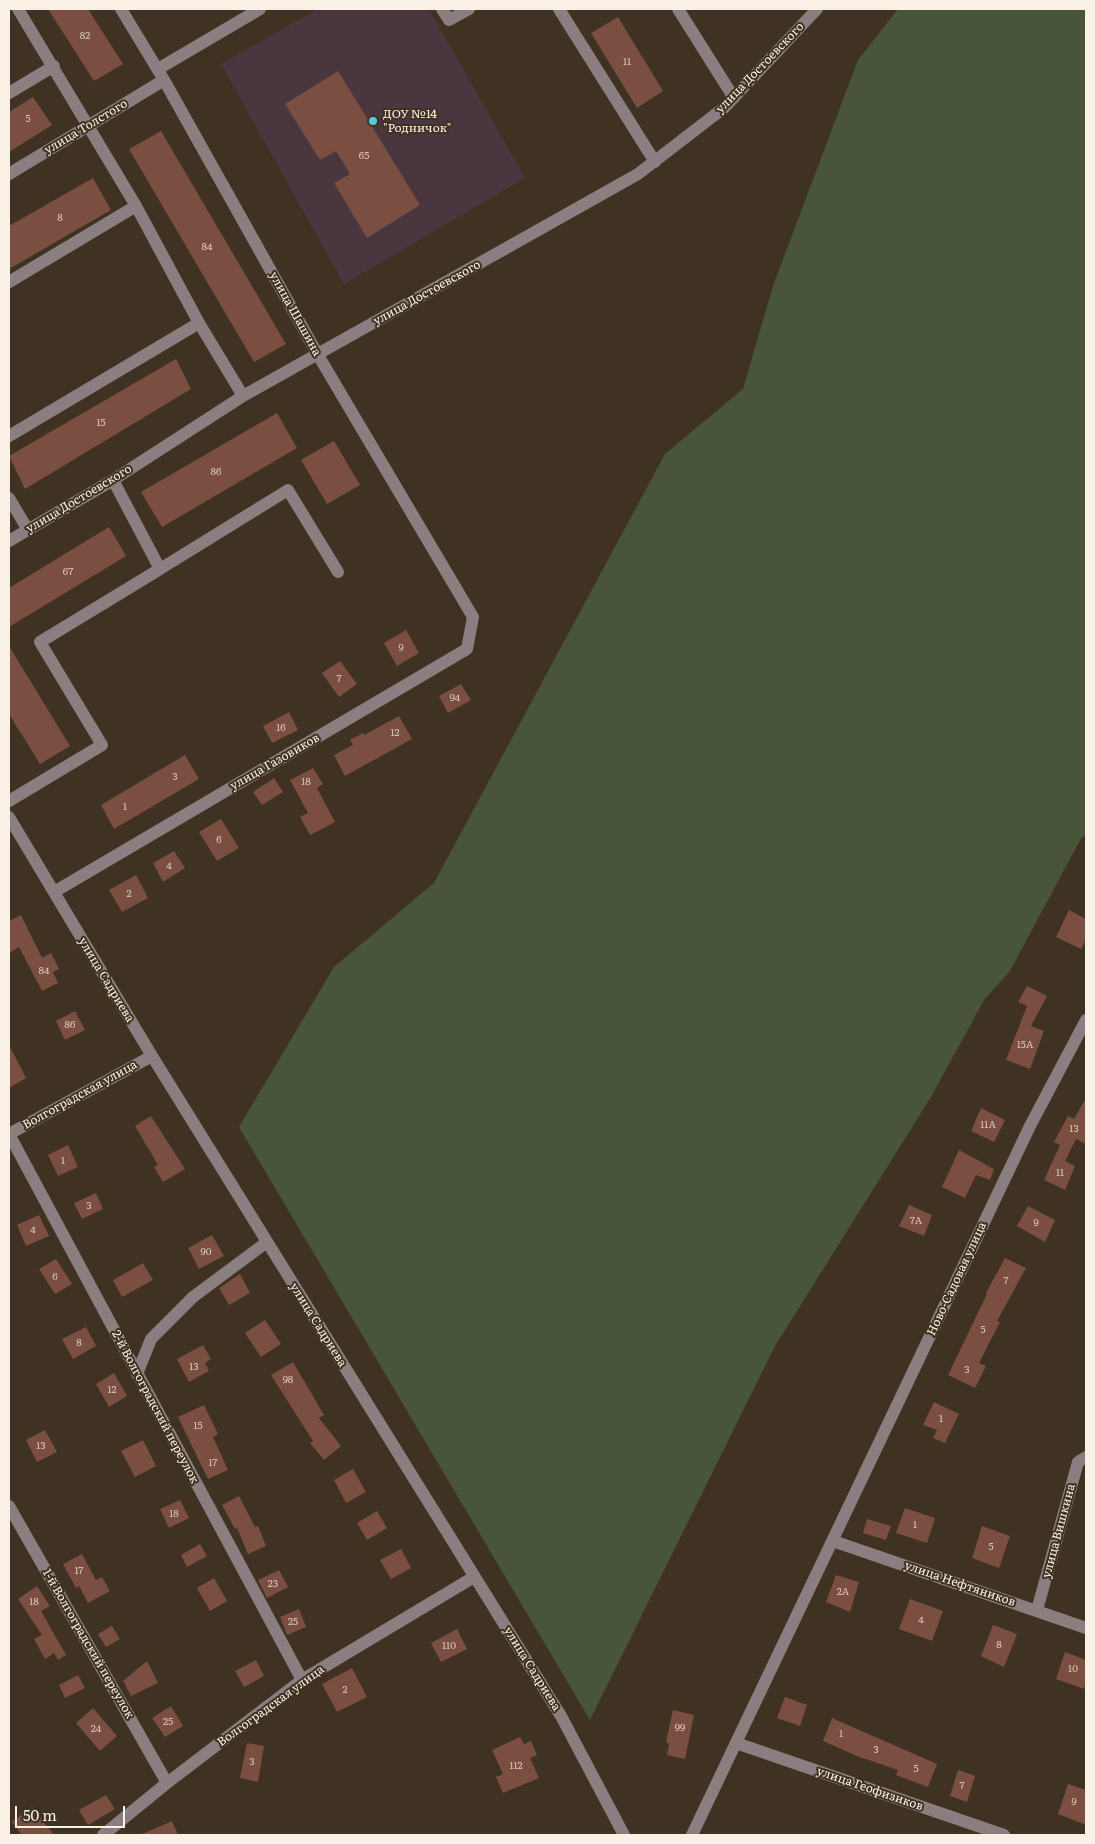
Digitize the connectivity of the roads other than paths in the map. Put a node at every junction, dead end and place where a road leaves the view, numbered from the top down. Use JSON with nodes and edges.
{"nodes":[{"id":1,"x":18,"y":9,"type":"edge"},
{"id":2,"x":121,"y":9,"type":"edge"},
{"id":3,"x":260,"y":9,"type":"edge"},
{"id":4,"x":442,"y":9,"type":"edge"},
{"id":5,"x":469,"y":9,"type":"edge"},
{"id":6,"x":559,"y":9,"type":"edge"},
{"id":7,"x":678,"y":9,"type":"edge"},
{"id":8,"x":817,"y":9,"type":"edge"},
{"id":9,"x":54,"y":66,"type":"junction"},
{"id":10,"x":161,"y":74,"type":"junction"},
{"id":11,"x":9,"y":93,"type":"edge"},
{"id":12,"x":734,"y":98,"type":"junction"},
{"id":13,"x":88,"y":125,"type":"junction"},
{"id":14,"x":655,"y":162,"type":"junction"},
{"id":15,"x":9,"y":174,"type":"edge"},
{"id":16,"x":136,"y":206,"type":"junction"},
{"id":17,"x":9,"y":282,"type":"edge"},
{"id":18,"x":199,"y":323,"type":"junction"},
{"id":19,"x":318,"y":354,"type":"junction"},
{"id":20,"x":243,"y":396,"type":"junction"},
{"id":21,"x":9,"y":436,"type":"edge"},
{"id":22,"x":113,"y":480,"type":"junction"},
{"id":23,"x":9,"y":498,"type":"edge"},
{"id":24,"x":28,"y":530,"type":"junction"},
{"id":25,"x":9,"y":541,"type":"edge"},
{"id":26,"x":160,"y":569,"type":"junction"},
{"id":27,"x":338,"y":572,"type":"dead end"},
{"id":28,"x":473,"y":617,"type":"joint"},
{"id":29,"x":9,"y":802,"type":"edge"},
{"id":30,"x":9,"y":817,"type":"edge"},
{"id":31,"x":54,"y":892,"type":"junction"},
{"id":32,"x":1086,"y":1020,"type":"edge"},
{"id":33,"x":152,"y":1056,"type":"junction"},
{"id":34,"x":9,"y":1134,"type":"edge"},
{"id":35,"x":267,"y":1242,"type":"junction"},
{"id":36,"x":138,"y":1374,"type":"junction"},
{"id":37,"x":1086,"y":1457,"type":"edge"},
{"id":38,"x":9,"y":1506,"type":"edge"},
{"id":39,"x":833,"y":1541,"type":"junction"},
{"id":40,"x":474,"y":1577,"type":"junction"},
{"id":41,"x":1038,"y":1610,"type":"junction"},
{"id":42,"x":1086,"y":1628,"type":"edge"},
{"id":43,"x":302,"y":1680,"type":"junction"},
{"id":44,"x":736,"y":1743,"type":"junction"},
{"id":45,"x":168,"y":1783,"type":"junction"},
{"id":46,"x":103,"y":1835,"type":"edge"},
{"id":47,"x":624,"y":1835,"type":"edge"},
{"id":48,"x":692,"y":1835,"type":"edge"},
{"id":49,"x":1004,"y":1835,"type":"edge"}],
"edges":[{"from":1,"to":9,"type":"street"},
{"from":2,"to":10,"type":"street","name":"улица Шашина"},
{"from":3,"to":10,"type":"street","name":"улица Толстого"},
{"from":4,"to":5,"type":"street"},
{"from":6,"to":14,"type":"street"},
{"from":7,"to":12,"type":"street"},
{"from":8,"to":12,"type":"street","name":"улица Достоевского"},
{"from":9,"to":11,"type":"street"},
{"from":9,"to":13,"type":"street"},
{"from":10,"to":13,"type":"street","name":"улица Толстого"},
{"from":10,"to":19,"type":"street","name":"улица Шашина"},
{"from":12,"to":14,"type":"street","name":"улица Достоевского"},
{"from":13,"to":15,"type":"street","name":"улица Толстого"},
{"from":13,"to":16,"type":"street"},
{"from":14,"to":19,"type":"street","name":"улица Достоевского"},
{"from":16,"to":17,"type":"street"},
{"from":16,"to":18,"type":"street"},
{"from":18,"to":20,"type":"street"},
{"from":18,"to":21,"type":"street"},
{"from":19,"to":20,"type":"street","name":"улица Достоевского"},
{"from":19,"to":28,"type":"street","name":"улица Шашина"},
{"from":20,"to":22,"type":"street","name":"улица Достоевского"},
{"from":22,"to":24,"type":"street","name":"улица Достоевского"},
{"from":22,"to":26,"type":"street"},
{"from":23,"to":24,"type":"street"},
{"from":24,"to":25,"type":"street","name":"улица Достоевского"},
{"from":26,"to":27,"type":"street"},
{"from":26,"to":29,"type":"street"},
{"from":28,"to":31,"type":"street","name":"улица Газовиков"},
{"from":30,"to":31,"type":"street","name":"улица Садриева"},
{"from":31,"to":33,"type":"street","name":"улица Садриева"},
{"from":32,"to":39,"type":"street","name":"Ново-Садовая улица"},
{"from":33,"to":34,"type":"street","name":"Волгоградская улица"},
{"from":33,"to":35,"type":"street","name":"улица Садриева"},
{"from":34,"to":36,"type":"street","name":"2-й Волгоградский переулок"},
{"from":35,"to":36,"type":"street"},
{"from":35,"to":40,"type":"street","name":"улица Садриева"},
{"from":36,"to":43,"type":"street","name":"2-й Волгоградский переулок"},
{"from":37,"to":41,"type":"street","name":"улица Вишкина"},
{"from":38,"to":45,"type":"street","name":"1-й Волгоградский переулок"},
{"from":39,"to":41,"type":"street","name":"улица Нефтяников"},
{"from":39,"to":44,"type":"street","name":"Ново-Садовая улица"},
{"from":40,"to":43,"type":"street","name":"Волгоградская улица"},
{"from":40,"to":47,"type":"street","name":"улица Садриева"},
{"from":41,"to":42,"type":"street","name":"улица Нефтяников"},
{"from":43,"to":45,"type":"street","name":"Волгоградская улица"},
{"from":44,"to":48,"type":"street","name":"Ново-Садовая улица"},
{"from":44,"to":49,"type":"street","name":"улица Геофизиков"},
{"from":45,"to":46,"type":"street","name":"Волгоградская улица"}]}
